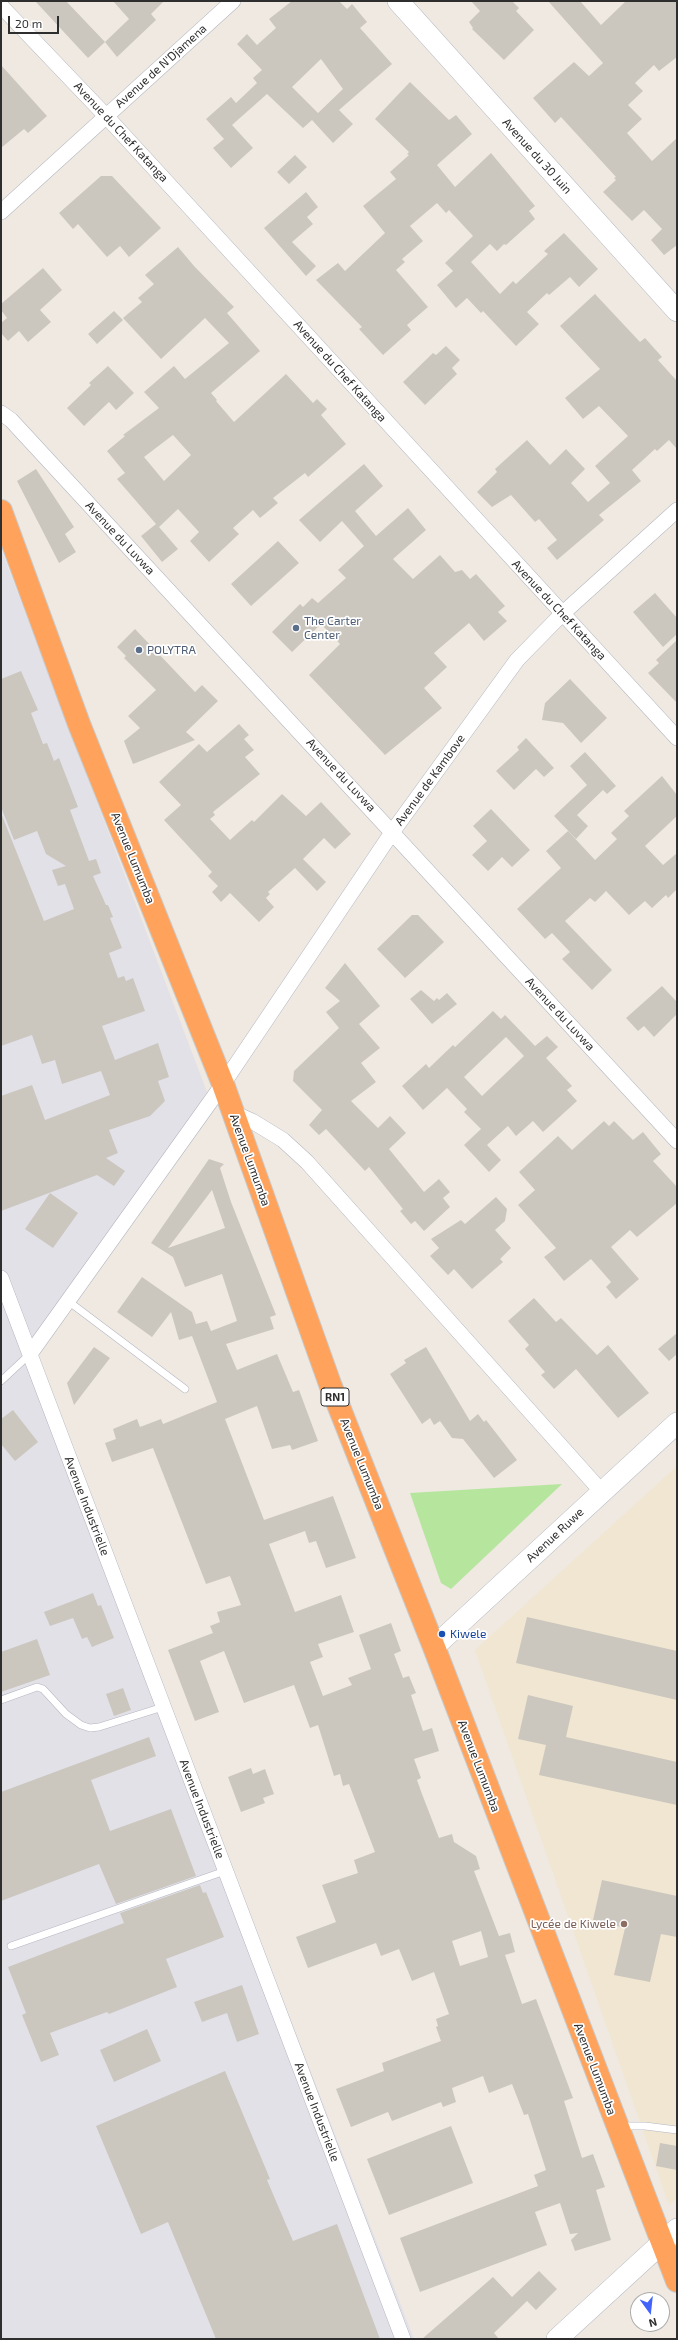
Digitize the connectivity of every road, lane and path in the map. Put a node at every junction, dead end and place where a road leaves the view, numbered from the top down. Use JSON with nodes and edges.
{"nodes":[{"id":1,"x":233,"y":1,"type":"edge"},
{"id":2,"x":398,"y":1,"type":"edge"},
{"id":3,"x":1,"y":6,"type":"edge"},
{"id":4,"x":106,"y":116,"type":"junction"},
{"id":5,"x":1,"y":212,"type":"edge"},
{"id":6,"x":677,"y":311,"type":"edge"},
{"id":7,"x":1,"y":413,"type":"edge"},
{"id":8,"x":1,"y":510,"type":"edge"},
{"id":9,"x":677,"y":510,"type":"edge"},
{"id":10,"x":562,"y":614,"type":"junction"},
{"id":11,"x":677,"y":738,"type":"edge"},
{"id":12,"x":393,"y":831,"type":"junction"},
{"id":13,"x":223,"y":1084,"type":"junction"},
{"id":14,"x":234,"y":1113,"type":"junction"},
{"id":15,"x":677,"y":1141,"type":"edge"},
{"id":16,"x":1,"y":1278,"type":"edge"},
{"id":17,"x":68,"y":1300,"type":"junction"},
{"id":18,"x":30,"y":1354,"type":"junction"},
{"id":19,"x":1,"y":1381,"type":"edge"},
{"id":20,"x":185,"y":1389,"type":"dead end"},
{"id":21,"x":677,"y":1423,"type":"edge"},
{"id":22,"x":602,"y":1492,"type":"junction"},
{"id":23,"x":434,"y":1647,"type":"junction"},
{"id":24,"x":1,"y":1700,"type":"edge"},
{"id":25,"x":163,"y":1707,"type":"junction"},
{"id":26,"x":225,"y":1871,"type":"junction"},
{"id":27,"x":11,"y":1946,"type":"dead end"},
{"id":28,"x":617,"y":2126,"type":"junction"},
{"id":29,"x":677,"y":2130,"type":"edge"},
{"id":30,"x":670,"y":2236,"type":"edge"},
{"id":31,"x":677,"y":2282,"type":"edge"},
{"id":32,"x":403,"y":2339,"type":"edge"},
{"id":33,"x":557,"y":2339,"type":"edge"}],
"edges":[{"from":1,"to":4,"type":"street","name":"Avenue de N'Djamena"},
{"from":2,"to":6,"type":"street","name":"Avenue du 30 Juin"},
{"from":3,"to":4,"type":"street","name":"Avenue du Chef Katanga"},
{"from":4,"to":5,"type":"street","name":"Avenue de N'Djamena"},
{"from":4,"to":10,"type":"street","name":"Avenue du Chef Katanga"},
{"from":7,"to":12,"type":"street","name":"Avenue du Luvwa"},
{"from":8,"to":13,"type":"highway","name":"Avenue Lumumba","number":"RN1"},
{"from":9,"to":10,"type":"street","name":"Avenue de Kambove"},
{"from":10,"to":11,"type":"street","name":"Avenue du Chef Katanga"},
{"from":10,"to":12,"type":"street","name":"Avenue de Kambove"},
{"from":12,"to":13,"type":"street","name":"Avenue de Kambove"},
{"from":12,"to":15,"type":"street","name":"Avenue du Luvwa"},
{"from":13,"to":14,"type":"highway","name":"Avenue Lumumba","number":"RN1"},
{"from":13,"to":17,"type":"street","name":"Avenue de Kambove"},
{"from":14,"to":22,"type":"street"},
{"from":14,"to":23,"type":"highway","name":"Avenue Lumumba","number":"RN1"},
{"from":16,"to":18,"type":"street","name":"Avenue Industrielle"},
{"from":17,"to":18,"type":"street","name":"Avenue de Kambove"},
{"from":17,"to":20,"type":"lane"},
{"from":18,"to":19,"type":"lane"},
{"from":18,"to":25,"type":"street","name":"Avenue Industrielle"},
{"from":21,"to":22,"type":"street","name":"Avenue Ruwe"},
{"from":22,"to":23,"type":"street","name":"Avenue Ruwe"},
{"from":23,"to":28,"type":"highway","name":"Avenue Lumumba","number":"RN1"},
{"from":24,"to":25,"type":"lane"},
{"from":25,"to":26,"type":"street","name":"Avenue Industrielle"},
{"from":26,"to":27,"type":"lane"},
{"from":26,"to":32,"type":"street","name":"Avenue Industrielle"},
{"from":28,"to":29,"type":"lane"},
{"from":28,"to":30,"type":"highway","name":"Avenue Lumumba","number":"RN1"},
{"from":30,"to":31,"type":"highway","name":"Avenue Lumumba","number":"RN1"},
{"from":30,"to":33,"type":"street"}]}
